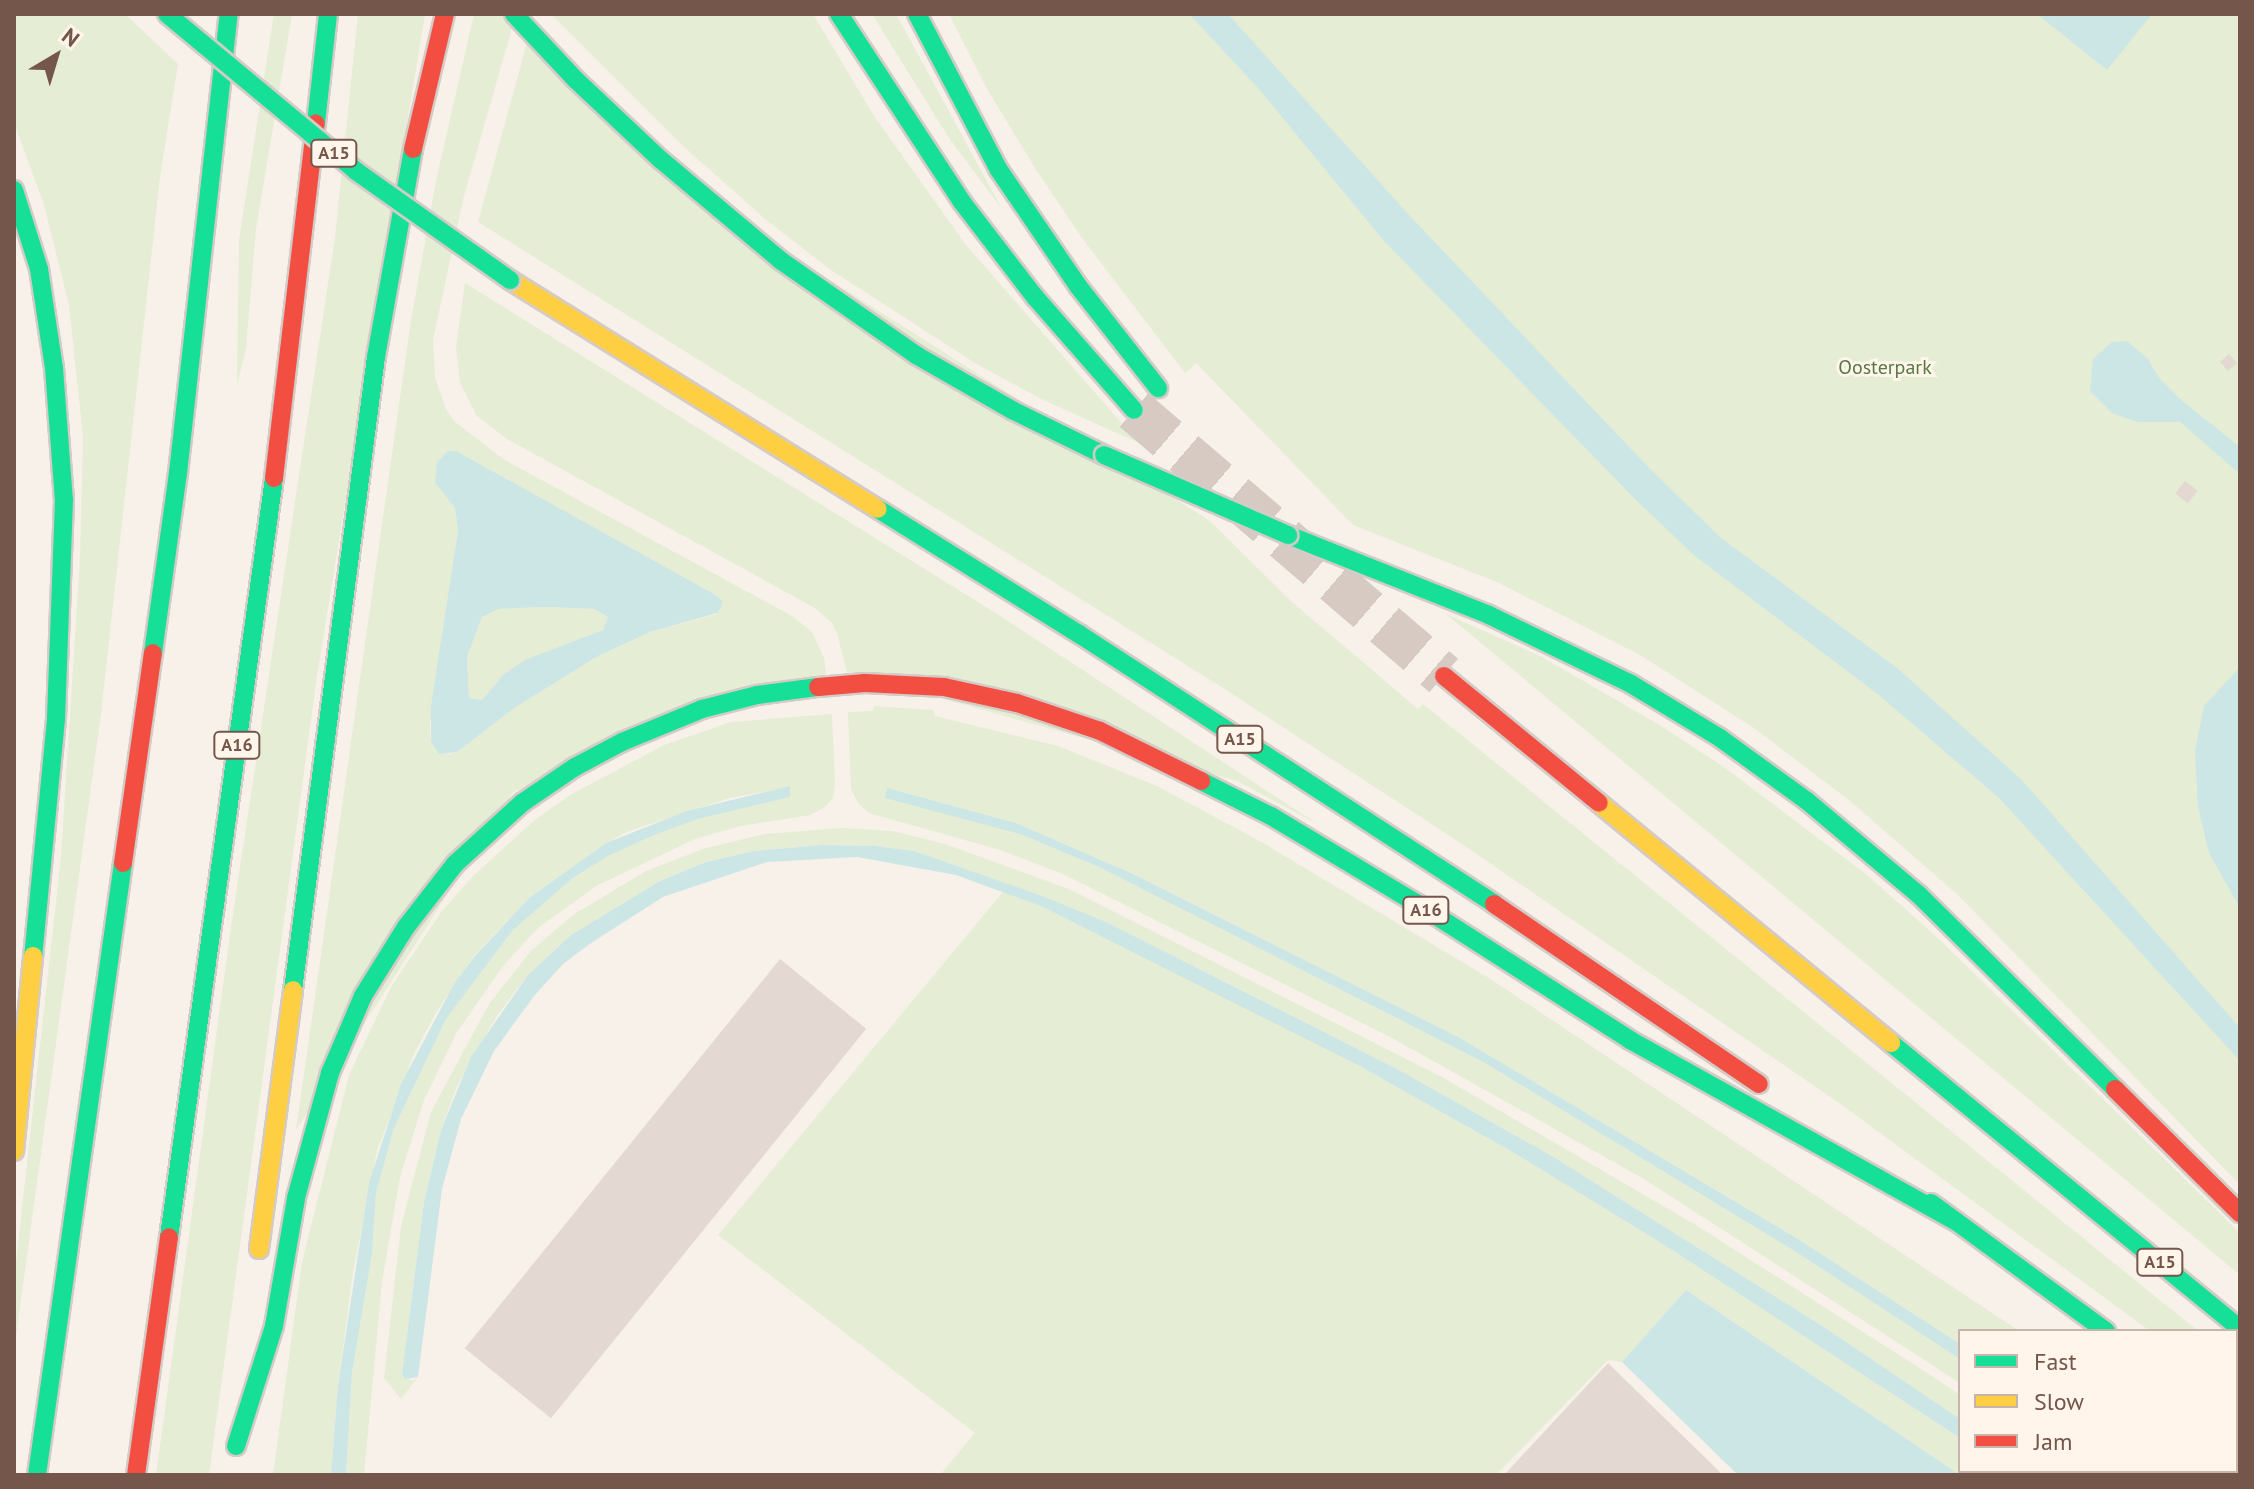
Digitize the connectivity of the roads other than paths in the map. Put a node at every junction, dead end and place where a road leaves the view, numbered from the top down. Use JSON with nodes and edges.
{"nodes":[{"id":1,"x":167,"y":14,"type":"edge"},
{"id":2,"x":229,"y":14,"type":"edge"},
{"id":3,"x":328,"y":14,"type":"edge"},
{"id":4,"x":445,"y":14,"type":"edge"},
{"id":5,"x":514,"y":14,"type":"edge"},
{"id":6,"x":839,"y":14,"type":"edge"},
{"id":7,"x":917,"y":14,"type":"edge"},
{"id":8,"x":14,"y":190,"type":"edge"},
{"id":9,"x":1158,"y":388,"type":"dead end"},
{"id":10,"x":1134,"y":410,"type":"tunnel mouth"},
{"id":11,"x":1444,"y":676,"type":"tunnel mouth"},
{"id":12,"x":1777,"y":1096,"type":"dead end"},
{"id":13,"x":1803,"y":1114,"type":"dead end"},
{"id":14,"x":14,"y":1151,"type":"edge"},
{"id":15,"x":2240,"y":1213,"type":"edge"},
{"id":16,"x":1955,"y":1221,"type":"junction"},
{"id":17,"x":256,"y":1271,"type":"dead end"},
{"id":18,"x":2103,"y":1329,"type":"edge"},
{"id":19,"x":2240,"y":1329,"type":"edge"},
{"id":20,"x":248,"y":1344,"type":"dead end"},
{"id":21,"x":37,"y":1475,"type":"edge"},
{"id":22,"x":136,"y":1475,"type":"edge"}],
"edges":[{"from":1,"to":12,"type":"highway","number":"A15","bridge":true},
{"from":2,"to":21,"type":"highway"},
{"from":3,"to":22,"type":"highway","number":"A16"},
{"from":4,"to":17,"type":"highway"},
{"from":5,"to":15,"type":"highway","bridge":true},
{"from":6,"to":10,"type":"highway"},
{"from":7,"to":9,"type":"highway"},
{"from":8,"to":14,"type":"highway"},
{"from":11,"to":19,"type":"highway","number":"A15"},
{"from":13,"to":16,"type":"highway"},
{"from":16,"to":18,"type":"highway"},
{"from":16,"to":20,"type":"highway","number":"A16"}]}
